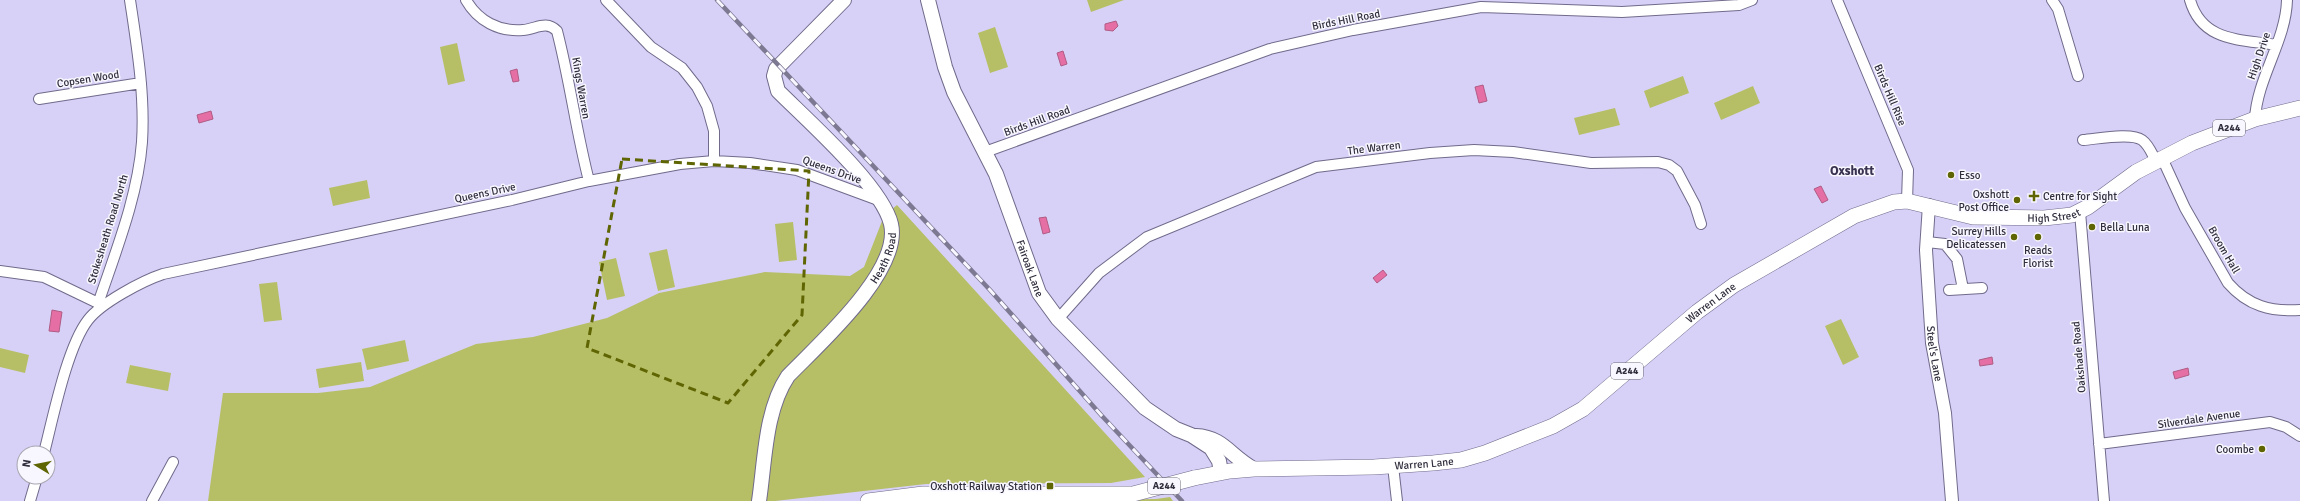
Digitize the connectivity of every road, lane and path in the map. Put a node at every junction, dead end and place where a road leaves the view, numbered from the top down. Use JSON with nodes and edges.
{"nodes":[{"id":1,"x":130,"y":0,"type":"edge"},
{"id":2,"x":466,"y":0,"type":"edge"},
{"id":3,"x":606,"y":0,"type":"edge"},
{"id":4,"x":844,"y":0,"type":"edge"},
{"id":5,"x":928,"y":0,"type":"edge"},
{"id":6,"x":1752,"y":0,"type":"edge"},
{"id":7,"x":1837,"y":0,"type":"edge"},
{"id":8,"x":2052,"y":0,"type":"edge"},
{"id":9,"x":2190,"y":0,"type":"edge"},
{"id":10,"x":2287,"y":0,"type":"edge"},
{"id":11,"x":2276,"y":45,"type":"junction"},
{"id":12,"x":2078,"y":76,"type":"dead end"},
{"id":13,"x":141,"y":83,"type":"junction"},
{"id":14,"x":39,"y":99,"type":"dead end"},
{"id":15,"x":2300,"y":108,"type":"edge"},
{"id":16,"x":2255,"y":119,"type":"junction"},
{"id":17,"x":2083,"y":140,"type":"dead end"},
{"id":18,"x":985,"y":152,"type":"junction"},
{"id":19,"x":2159,"y":159,"type":"junction"},
{"id":20,"x":714,"y":162,"type":"junction"},
{"id":21,"x":589,"y":181,"type":"junction"},
{"id":22,"x":881,"y":200,"type":"junction"},
{"id":23,"x":1907,"y":201,"type":"junction"},
{"id":24,"x":1929,"y":205,"type":"junction"},
{"id":25,"x":2080,"y":212,"type":"junction"},
{"id":26,"x":1701,"y":224,"type":"dead end"},
{"id":27,"x":1926,"y":242,"type":"junction"},
{"id":28,"x":0,"y":271,"type":"edge"},
{"id":29,"x":1982,"y":288,"type":"dead end"},
{"id":30,"x":1963,"y":289,"type":"junction"},
{"id":31,"x":1949,"y":290,"type":"dead end"},
{"id":32,"x":99,"y":306,"type":"junction"},
{"id":33,"x":2300,"y":310,"type":"edge"},
{"id":34,"x":1058,"y":319,"type":"junction"},
{"id":35,"x":1191,"y":435,"type":"junction"},
{"id":36,"x":2300,"y":436,"type":"edge"},
{"id":37,"x":2098,"y":444,"type":"junction"},
{"id":38,"x":46,"y":445,"type":"edge"},
{"id":39,"x":173,"y":462,"type":"dead end"},
{"id":40,"x":1394,"y":466,"type":"junction"},
{"id":41,"x":1254,"y":469,"type":"junction"},
{"id":42,"x":1221,"y":472,"type":"junction"},
{"id":43,"x":35,"y":485,"type":"edge"},
{"id":44,"x":30,"y":501,"type":"edge"},
{"id":45,"x":152,"y":501,"type":"edge"},
{"id":46,"x":759,"y":501,"type":"edge"},
{"id":47,"x":868,"y":501,"type":"edge"},
{"id":48,"x":1397,"y":501,"type":"edge"},
{"id":49,"x":1952,"y":501,"type":"edge"},
{"id":50,"x":2104,"y":501,"type":"edge"}],
"edges":[{"from":1,"to":13,"type":"street","name":"Stokesheath Road North"},
{"from":2,"to":21,"type":"street","name":"Kings Warren"},
{"from":3,"to":20,"type":"street"},
{"from":4,"to":22,"type":"main road","name":"Heath Road"},
{"from":5,"to":18,"type":"main road","name":"Fairoak Lane"},
{"from":6,"to":18,"type":"street","name":"Birds Hill Road"},
{"from":7,"to":23,"type":"street","name":"Birds Hill Rise"},
{"from":8,"to":12,"type":"street"},
{"from":9,"to":11,"type":"street"},
{"from":10,"to":11,"type":"street","name":"High Drive"},
{"from":11,"to":16,"type":"street","name":"High Drive"},
{"from":13,"to":14,"type":"street","name":"Copsen Wood"},
{"from":13,"to":32,"type":"street","name":"Stokesheath Road North"},
{"from":15,"to":16,"type":"main road","number":"A244"},
{"from":16,"to":19,"type":"main road","number":"A244"},
{"from":17,"to":19,"type":"street","name":"Broom Hall"},
{"from":18,"to":34,"type":"main road","name":"Fairoak Lane"},
{"from":19,"to":25,"type":"main road","name":"High Street","number":"A244"},
{"from":19,"to":33,"type":"street","name":"Broom Hall"},
{"from":20,"to":21,"type":"street","name":"Queens Drive"},
{"from":20,"to":22,"type":"street","name":"Queens Drive"},
{"from":21,"to":32,"type":"street","name":"Queens Drive"},
{"from":22,"to":46,"type":"main road","name":"Heath Road"},
{"from":23,"to":24,"type":"main road","name":"High Street","number":"A244"},
{"from":23,"to":40,"type":"main road","name":"Warren Lane","number":"A244"},
{"from":24,"to":25,"type":"main road","name":"High Street","number":"A244"},
{"from":24,"to":27,"type":"street","name":"Steel's Lane"},
{"from":25,"to":37,"type":"street","name":"Oakshade Road"},
{"from":26,"to":34,"type":"street","name":"The Warren"},
{"from":27,"to":30,"type":"street"},
{"from":27,"to":49,"type":"street","name":"Steel's Lane"},
{"from":28,"to":32,"type":"street"},
{"from":29,"to":30,"type":"street"},
{"from":30,"to":31,"type":"street"},
{"from":32,"to":38,"type":"street","name":"Stokesheath Road North"},
{"from":34,"to":35,"type":"main road","name":"Fairoak Lane"},
{"from":35,"to":41,"type":"main road"},
{"from":35,"to":42,"type":"main road","name":"Fairoak Lane"},
{"from":36,"to":37,"type":"street","name":"Silverdale Avenue"},
{"from":37,"to":50,"type":"street","name":"Oakshade Road"},
{"from":39,"to":45,"type":"street"},
{"from":40,"to":41,"type":"main road","name":"Warren Lane","number":"A244"},
{"from":40,"to":48,"type":"street"},
{"from":41,"to":42,"type":"main road","name":"Warren Lane","number":"A244"},
{"from":42,"to":47,"type":"main road","name":"Warren Lane","number":"A244","bridge":true},
{"from":43,"to":44,"type":"street"}]}
